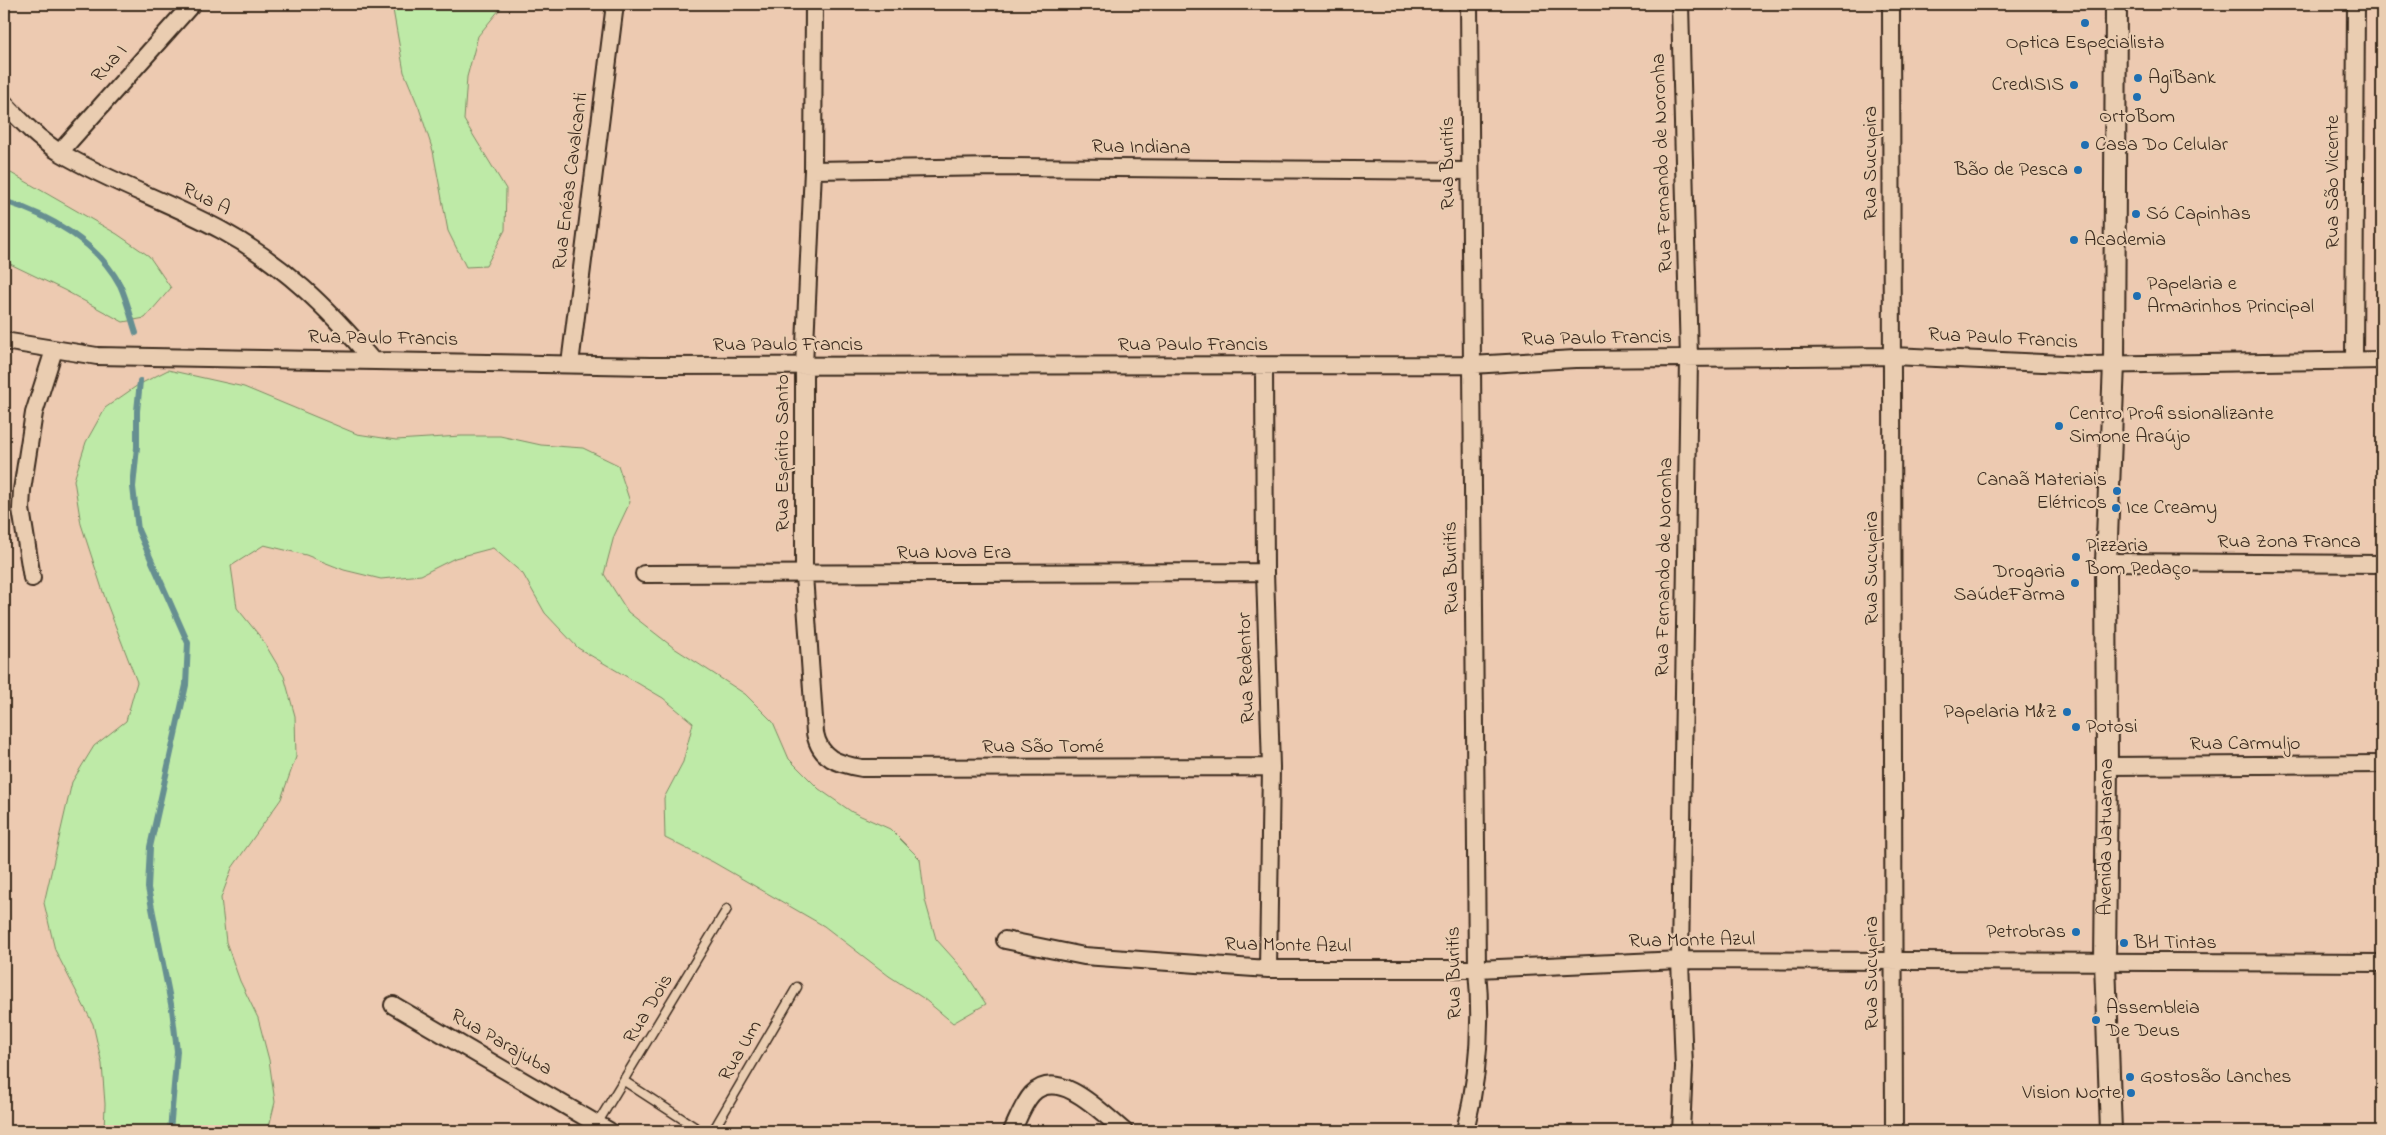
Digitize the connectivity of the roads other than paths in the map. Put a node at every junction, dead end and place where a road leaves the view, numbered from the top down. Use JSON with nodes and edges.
{"nodes":[{"id":1,"x":615,"y":4,"type":"edge"},
{"id":2,"x":814,"y":4,"type":"edge"},
{"id":3,"x":1469,"y":4,"type":"edge"},
{"id":4,"x":1680,"y":4,"type":"edge"},
{"id":5,"x":1891,"y":4,"type":"edge"},
{"id":6,"x":2116,"y":4,"type":"edge"},
{"id":7,"x":2356,"y":4,"type":"edge"},
{"id":8,"x":184,"y":7,"type":"edge"},
{"id":9,"x":4,"y":103,"type":"edge"},
{"id":10,"x":60,"y":152,"type":"junction"},
{"id":11,"x":813,"y":170,"type":"junction"},
{"id":12,"x":1469,"y":171,"type":"junction"},
{"id":13,"x":4,"y":341,"type":"edge"},
{"id":14,"x":54,"y":350,"type":"junction"},
{"id":15,"x":1893,"y":356,"type":"junction"},
{"id":16,"x":1689,"y":359,"type":"junction"},
{"id":17,"x":372,"y":360,"type":"junction"},
{"id":18,"x":2354,"y":360,"type":"junction"},
{"id":19,"x":2382,"y":360,"type":"edge"},
{"id":20,"x":570,"y":364,"type":"junction"},
{"id":21,"x":2114,"y":364,"type":"junction"},
{"id":22,"x":1471,"y":365,"type":"junction"},
{"id":23,"x":804,"y":366,"type":"junction"},
{"id":24,"x":1264,"y":366,"type":"junction"},
{"id":25,"x":2106,"y":562,"type":"junction"},
{"id":26,"x":2382,"y":564,"type":"edge"},
{"id":27,"x":1265,"y":572,"type":"junction"},
{"id":28,"x":644,"y":574,"type":"dead end"},
{"id":29,"x":804,"y":575,"type":"junction"},
{"id":30,"x":32,"y":578,"type":"dead end"},
{"id":31,"x":821,"y":750,"type":"joint"},
{"id":32,"x":2382,"y":764,"type":"edge"},
{"id":33,"x":2108,"y":766,"type":"junction"},
{"id":34,"x":1271,"y":767,"type":"junction"},
{"id":35,"x":727,"y":909,"type":"dead end"},
{"id":36,"x":1005,"y":940,"type":"dead end"},
{"id":37,"x":1680,"y":960,"type":"junction"},
{"id":38,"x":1893,"y":962,"type":"junction"},
{"id":39,"x":2105,"y":962,"type":"junction"},
{"id":40,"x":2382,"y":963,"type":"edge"},
{"id":41,"x":1268,"y":969,"type":"junction"},
{"id":42,"x":1477,"y":969,"type":"junction"},
{"id":43,"x":798,"y":987,"type":"dead end"},
{"id":44,"x":393,"y":1005,"type":"dead end"},
{"id":45,"x":624,"y":1081,"type":"junction"},
{"id":46,"x":593,"y":1126,"type":"edge"},
{"id":47,"x":701,"y":1131,"type":"edge"},
{"id":48,"x":713,"y":1131,"type":"edge"},
{"id":49,"x":1012,"y":1131,"type":"edge"},
{"id":50,"x":1124,"y":1131,"type":"edge"},
{"id":51,"x":1465,"y":1131,"type":"edge"},
{"id":52,"x":1681,"y":1131,"type":"edge"},
{"id":53,"x":1894,"y":1131,"type":"edge"},
{"id":54,"x":2110,"y":1131,"type":"edge"}],
"edges":[{"from":1,"to":20,"type":"street","name":"Rua Enéas Cavalcanti"},
{"from":2,"to":11,"type":"street","name":"Rua Espírito Santo"},
{"from":3,"to":12,"type":"street","name":"Rua Buritís"},
{"from":4,"to":16,"type":"street","name":"Rua Fernando de Noronha"},
{"from":5,"to":15,"type":"street","name":"Rua Sucupira"},
{"from":6,"to":21,"type":"street","name":"Avenida Jatuarana"},
{"from":7,"to":18,"type":"street","name":"Rua São Vicente"},
{"from":8,"to":10,"type":"street","name":"Rua I"},
{"from":9,"to":10,"type":"street","name":"Rua A"},
{"from":10,"to":17,"type":"street","name":"Rua A"},
{"from":11,"to":12,"type":"street","name":"Rua Indiana"},
{"from":11,"to":23,"type":"street","name":"Rua Espírito Santo"},
{"from":12,"to":22,"type":"street","name":"Rua Buritís"},
{"from":13,"to":14,"type":"street","name":"Rua Paulo Francis"},
{"from":14,"to":17,"type":"street","name":"Rua Paulo Francis"},
{"from":14,"to":30,"type":"street"},
{"from":15,"to":16,"type":"street","name":"Rua Paulo Francis"},
{"from":15,"to":21,"type":"street","name":"Rua Paulo Francis"},
{"from":15,"to":38,"type":"street","name":"Rua Sucupira"},
{"from":16,"to":22,"type":"street","name":"Rua Paulo Francis"},
{"from":16,"to":37,"type":"street","name":"Rua Fernando de Noronha"},
{"from":17,"to":20,"type":"street","name":"Rua Paulo Francis"},
{"from":18,"to":19,"type":"street","name":"Rua Paulo Francis"},
{"from":18,"to":21,"type":"street","name":"Rua Paulo Francis"},
{"from":20,"to":23,"type":"street","name":"Rua Paulo Francis"},
{"from":21,"to":25,"type":"street","name":"Avenida Jatuarana"},
{"from":22,"to":24,"type":"street","name":"Rua Paulo Francis"},
{"from":22,"to":42,"type":"street","name":"Rua Buritís"},
{"from":23,"to":24,"type":"street","name":"Rua Paulo Francis"},
{"from":23,"to":29,"type":"street","name":"Rua Espírito Santo"},
{"from":24,"to":27,"type":"street","name":"Rua Redentor"},
{"from":25,"to":26,"type":"street","name":"Rua Zona Franca"},
{"from":25,"to":33,"type":"street","name":"Avenida Jatuarana"},
{"from":27,"to":29,"type":"street","name":"Rua Nova Era"},
{"from":27,"to":34,"type":"street","name":"Rua Redentor"},
{"from":28,"to":29,"type":"street","name":"Rua Nova Era"},
{"from":29,"to":31,"type":"street","name":"Rua Espírito Santo"},
{"from":31,"to":34,"type":"street","name":"Rua São Tomé"},
{"from":32,"to":33,"type":"street","name":"Rua Carmuljo"},
{"from":33,"to":39,"type":"street","name":"Avenida Jatuarana"},
{"from":34,"to":41,"type":"street","name":"Rua Redentor"},
{"from":35,"to":45,"type":"lane","name":"Rua Dois"},
{"from":36,"to":41,"type":"street","name":"Rua Monte Azul"},
{"from":37,"to":38,"type":"street","name":"Rua Monte Azul"},
{"from":37,"to":42,"type":"street","name":"Rua Monte Azul"},
{"from":37,"to":52,"type":"street","name":"Rua Fernando de Noronha"},
{"from":38,"to":39,"type":"street","name":"Rua Monte Azul"},
{"from":38,"to":53,"type":"street","name":"Rua Sucupira"},
{"from":39,"to":40,"type":"street","name":"Rua Monte Azul"},
{"from":39,"to":54,"type":"street","name":"Avenida Jatuarana"},
{"from":41,"to":42,"type":"street","name":"Rua Monte Azul"},
{"from":42,"to":51,"type":"street","name":"Rua Buritís"},
{"from":43,"to":48,"type":"lane","name":"Rua Um"},
{"from":44,"to":46,"type":"street","name":"Rua Parajuba"},
{"from":45,"to":46,"type":"lane","name":"Rua Dois"},
{"from":45,"to":47,"type":"lane"},
{"from":49,"to":50,"type":"street"}]}
